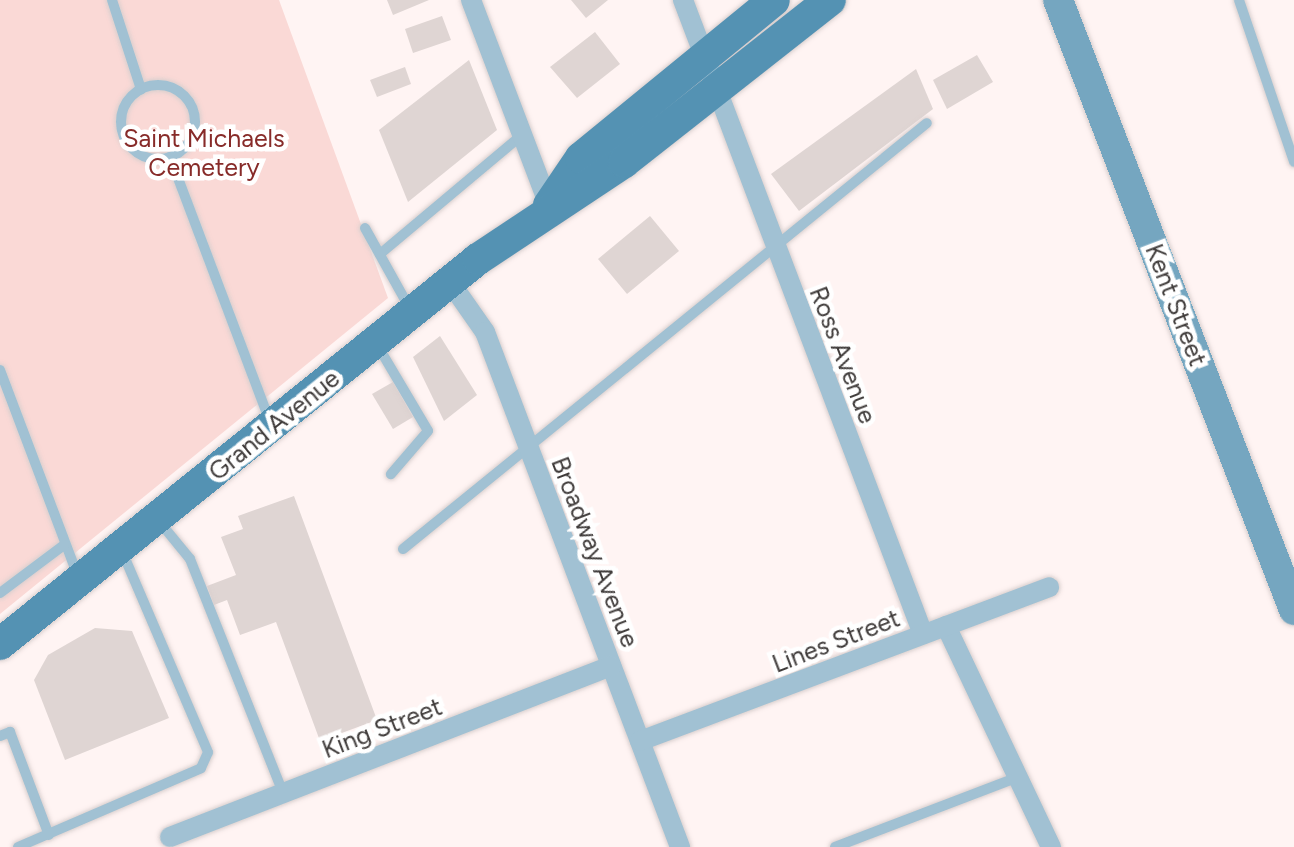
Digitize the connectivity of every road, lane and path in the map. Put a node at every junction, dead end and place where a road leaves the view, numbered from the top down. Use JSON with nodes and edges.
{"nodes":[{"id":1,"x":112,"y":0,"type":"edge"},
{"id":2,"x":471,"y":0,"type":"edge"},
{"id":3,"x":682,"y":0,"type":"edge"},
{"id":4,"x":774,"y":0,"type":"edge"},
{"id":5,"x":830,"y":0,"type":"edge"},
{"id":6,"x":1058,"y":0,"type":"edge"},
{"id":7,"x":1238,"y":0,"type":"edge"},
{"id":8,"x":704,"y":57,"type":"junction"},
{"id":9,"x":140,"y":89,"type":"junction"},
{"id":10,"x":717,"y":94,"type":"junction"},
{"id":11,"x":926,"y":123,"type":"dead end"},
{"id":12,"x":522,"y":135,"type":"junction"},
{"id":13,"x":170,"y":157,"type":"junction"},
{"id":14,"x":1294,"y":162,"type":"edge"},
{"id":15,"x":548,"y":205,"type":"junction"},
{"id":16,"x":365,"y":228,"type":"dead end"},
{"id":17,"x":774,"y":245,"type":"junction"},
{"id":18,"x":380,"y":254,"type":"junction"},
{"id":19,"x":450,"y":282,"type":"junction"},
{"id":20,"x":412,"y":312,"type":"junction"},
{"id":21,"x":375,"y":342,"type":"junction"},
{"id":22,"x":0,"y":370,"type":"edge"},
{"id":23,"x":273,"y":427,"type":"junction"},
{"id":24,"x":527,"y":444,"type":"junction"},
{"id":25,"x":391,"y":474,"type":"dead end"},
{"id":26,"x":158,"y":520,"type":"junction"},
{"id":27,"x":64,"y":546,"type":"junction"},
{"id":28,"x":403,"y":548,"type":"dead end"},
{"id":29,"x":120,"y":550,"type":"junction"},
{"id":30,"x":81,"y":582,"type":"junction"},
{"id":31,"x":1049,"y":587,"type":"dead end"},
{"id":32,"x":0,"y":593,"type":"edge"},
{"id":33,"x":1294,"y":610,"type":"edge"},
{"id":34,"x":946,"y":626,"type":"junction"},
{"id":35,"x":923,"y":634,"type":"junction"},
{"id":36,"x":0,"y":644,"type":"edge"},
{"id":37,"x":611,"y":666,"type":"junction"},
{"id":38,"x":0,"y":736,"type":"edge"},
{"id":39,"x":640,"y":741,"type":"junction"},
{"id":40,"x":1022,"y":776,"type":"junction"},
{"id":41,"x":283,"y":793,"type":"junction"},
{"id":42,"x":49,"y":835,"type":"junction"},
{"id":43,"x":170,"y":837,"type":"dead end"},
{"id":44,"x":18,"y":847,"type":"edge"},
{"id":45,"x":680,"y":847,"type":"edge"},
{"id":46,"x":835,"y":847,"type":"edge"},
{"id":47,"x":1051,"y":847,"type":"edge"}],
"edges":[{"from":1,"to":9,"type":"lane"},
{"from":2,"to":12,"type":"street"},
{"from":3,"to":8,"type":"street","name":"Ross Avenue"},
{"from":4,"to":8,"type":"main road","name":"Grand Avenue"},
{"from":5,"to":10,"type":"main road","name":"Grand Avenue"},
{"from":6,"to":33,"type":"street","name":"Kent Street"},
{"from":7,"to":14,"type":"lane"},
{"from":8,"to":10,"type":"street","name":"Ross Avenue"},
{"from":8,"to":15,"type":"main road","name":"Grand Avenue"},
{"from":9,"to":13,"type":"lane"},
{"from":9,"to":13,"type":"lane"},
{"from":10,"to":15,"type":"main road","name":"Grand Avenue"},
{"from":10,"to":17,"type":"street","name":"Ross Avenue"},
{"from":11,"to":17,"type":"lane"},
{"from":12,"to":15,"type":"street"},
{"from":12,"to":18,"type":"lane"},
{"from":13,"to":23,"type":"lane"},
{"from":15,"to":19,"type":"main road","name":"Grand Avenue"},
{"from":16,"to":18,"type":"lane"},
{"from":17,"to":24,"type":"lane"},
{"from":17,"to":35,"type":"street","name":"Ross Avenue"},
{"from":18,"to":20,"type":"lane"},
{"from":19,"to":20,"type":"main road","name":"Grand Avenue"},
{"from":19,"to":24,"type":"street","name":"Broadway Avenue"},
{"from":20,"to":21,"type":"main road","name":"Grand Avenue"},
{"from":21,"to":23,"type":"main road","name":"Grand Avenue"},
{"from":21,"to":25,"type":"lane"},
{"from":22,"to":27,"type":"lane"},
{"from":23,"to":26,"type":"main road","name":"Grand Avenue"},
{"from":24,"to":28,"type":"lane"},
{"from":24,"to":37,"type":"street","name":"Broadway Avenue"},
{"from":26,"to":29,"type":"main road","name":"Grand Avenue"},
{"from":26,"to":41,"type":"lane"},
{"from":27,"to":30,"type":"lane"},
{"from":27,"to":32,"type":"lane"},
{"from":29,"to":30,"type":"main road","name":"Grand Avenue"},
{"from":29,"to":42,"type":"lane"},
{"from":30,"to":36,"type":"main road","name":"Grand Avenue"},
{"from":31,"to":34,"type":"street","name":"Lines Street"},
{"from":34,"to":35,"type":"street","name":"Lines Street"},
{"from":34,"to":40,"type":"street"},
{"from":35,"to":39,"type":"street","name":"Lines Street"},
{"from":37,"to":39,"type":"street","name":"Broadway Avenue"},
{"from":37,"to":41,"type":"street","name":"King Street"},
{"from":38,"to":42,"type":"lane"},
{"from":39,"to":45,"type":"street","name":"Broadway Avenue"},
{"from":40,"to":46,"type":"lane"},
{"from":40,"to":47,"type":"street"},
{"from":41,"to":43,"type":"street","name":"King Street"},
{"from":42,"to":44,"type":"lane"}]}
